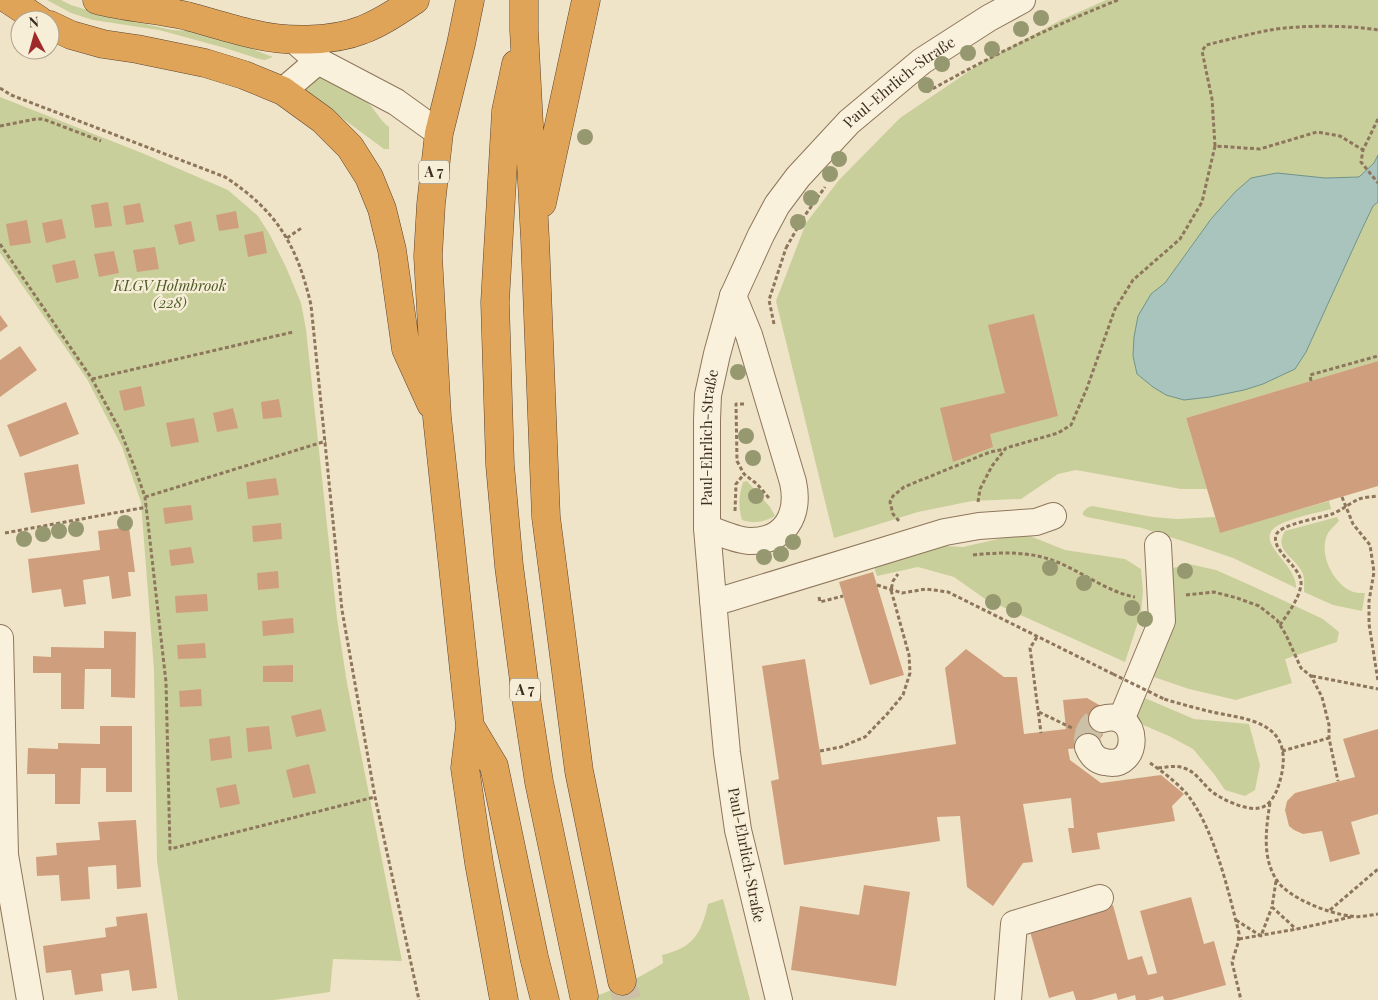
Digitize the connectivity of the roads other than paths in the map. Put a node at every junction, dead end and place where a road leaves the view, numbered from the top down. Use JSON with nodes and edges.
{"nodes":[{"id":1,"x":9,"y":0,"type":"edge"},
{"id":2,"x":97,"y":0,"type":"edge"},
{"id":3,"x":415,"y":0,"type":"edge"},
{"id":4,"x":470,"y":0,"type":"edge"},
{"id":5,"x":524,"y":0,"type":"edge"},
{"id":6,"x":586,"y":0,"type":"edge"},
{"id":7,"x":1022,"y":0,"type":"edge"},
{"id":8,"x":24,"y":10,"type":"edge"},
{"id":9,"x":60,"y":30,"type":"edge"},
{"id":10,"x":524,"y":30,"type":"junction"},
{"id":11,"x":293,"y":39,"type":"junction"},
{"id":12,"x":318,"y":61,"type":"junction"},
{"id":13,"x":283,"y":91,"type":"junction"},
{"id":14,"x":439,"y":133,"type":"junction"},
{"id":15,"x":535,"y":239,"type":"junction"},
{"id":16,"x":733,"y":296,"type":"junction"},
{"id":17,"x":437,"y":417,"type":"junction"},
{"id":18,"x":1053,"y":516,"type":"dead end"},
{"id":19,"x":707,"y":528,"type":"junction"},
{"id":20,"x":1158,"y":545,"type":"dead end"},
{"id":21,"x":713,"y":600,"type":"junction"},
{"id":22,"x":0,"y":638,"type":"edge"},
{"id":23,"x":470,"y":726,"type":"junction"},
{"id":24,"x":1084,"y":739,"type":"road end"},
{"id":25,"x":1100,"y":898,"type":"dead end"},
{"id":26,"x":622,"y":981,"type":"tunnel mouth"},
{"id":27,"x":584,"y":996,"type":"dead end"},
{"id":28,"x":30,"y":1000,"type":"edge"},
{"id":29,"x":504,"y":1000,"type":"edge"},
{"id":30,"x":545,"y":1000,"type":"edge"},
{"id":31,"x":779,"y":1000,"type":"edge"},
{"id":32,"x":1008,"y":1000,"type":"edge"}],
"edges":[{"from":1,"to":8,"type":"highway"},
{"from":2,"to":11,"type":"highway"},
{"from":3,"to":11,"type":"highway"},
{"from":4,"to":14,"type":"highway","number":"A 7"},
{"from":5,"to":10,"type":"highway","number":"A 7"},
{"from":6,"to":15,"type":"highway"},
{"from":7,"to":16,"type":"street","name":"Paul-Ehrlich-Straße"},
{"from":9,"to":13,"type":"highway"},
{"from":10,"to":15,"type":"highway","number":"A 7"},
{"from":10,"to":27,"type":"highway","number":"A 7"},
{"from":11,"to":12,"type":"street"},
{"from":12,"to":13,"type":"street"},
{"from":12,"to":14,"type":"street"},
{"from":13,"to":17,"type":"highway"},
{"from":14,"to":17,"type":"highway","number":"A 7"},
{"from":15,"to":26,"type":"highway","number":"A 7"},
{"from":16,"to":19,"type":"street","name":"Paul-Ehrlich-Straße"},
{"from":16,"to":19,"type":"street"},
{"from":17,"to":23,"type":"highway","number":"A 7"},
{"from":18,"to":21,"type":"street"},
{"from":19,"to":21,"type":"street","name":"Paul-Ehrlich-Straße"},
{"from":20,"to":24,"type":"street"},
{"from":21,"to":31,"type":"street","name":"Paul-Ehrlich-Straße"},
{"from":22,"to":28,"type":"street"},
{"from":23,"to":29,"type":"highway","number":"A 7"},
{"from":23,"to":30,"type":"highway","number":"A 7"},
{"from":25,"to":32,"type":"street"}]}
